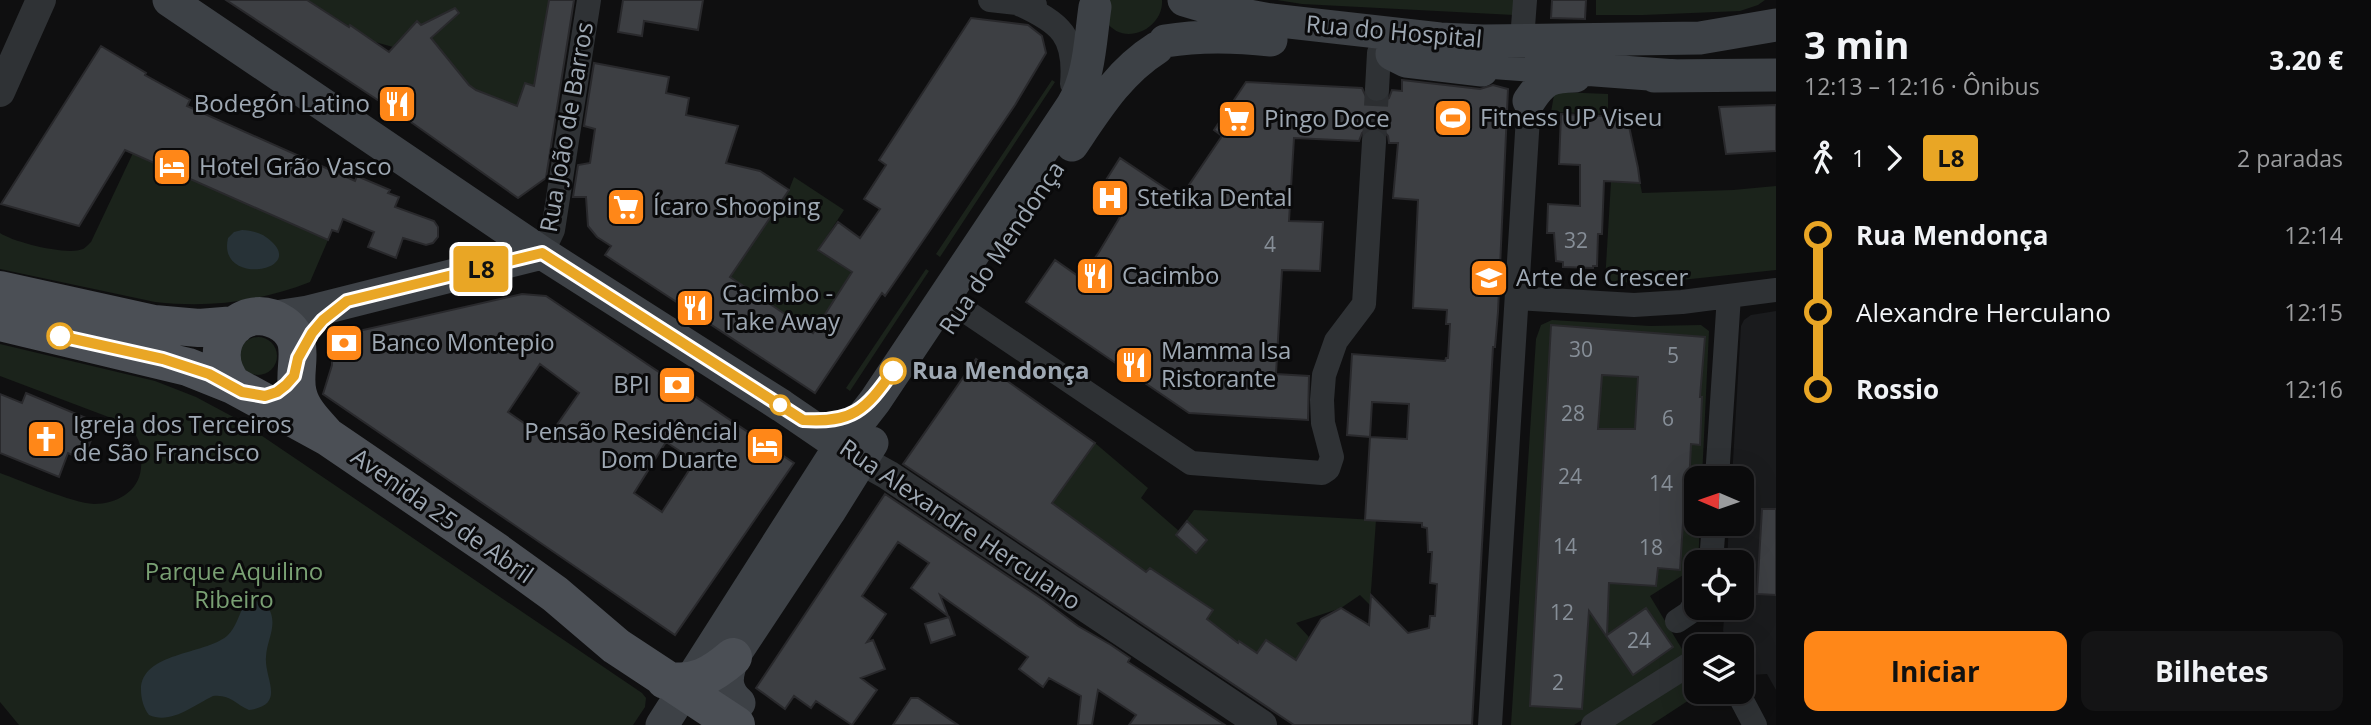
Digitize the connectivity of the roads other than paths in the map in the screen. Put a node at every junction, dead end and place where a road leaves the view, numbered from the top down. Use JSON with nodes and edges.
{"nodes":[{"id":1,"x":41,"y":0,"type":"edge"},
{"id":2,"x":169,"y":0,"type":"edge"},
{"id":3,"x":589,"y":0,"type":"edge"},
{"id":4,"x":990,"y":0,"type":"edge"},
{"id":5,"x":1183,"y":0,"type":"edge"},
{"id":6,"x":1242,"y":0,"type":"edge"},
{"id":7,"x":1525,"y":0,"type":"edge"},
{"id":8,"x":1026,"y":2,"type":"edge"},
{"id":9,"x":1096,"y":19,"type":"edge"},
{"id":10,"x":1271,"y":20,"type":"junction"},
{"id":11,"x":1776,"y":25,"type":"edge"},
{"id":12,"x":1522,"y":40,"type":"junction"},
{"id":13,"x":1161,"y":45,"type":"junction"},
{"id":14,"x":1386,"y":54,"type":"junction"},
{"id":15,"x":1776,"y":69,"type":"edge"},
{"id":16,"x":1776,"y":75,"type":"edge"},
{"id":17,"x":1676,"y":76,"type":"junction"},
{"id":18,"x":1377,"y":89,"type":"tunnel mouth"},
{"id":19,"x":0,"y":92,"type":"edge"},
{"id":20,"x":1529,"y":101,"type":"junction"},
{"id":21,"x":1064,"y":118,"type":"junction"},
{"id":22,"x":1374,"y":142,"type":"tunnel mouth"},
{"id":23,"x":542,"y":253,"type":"junction"},
{"id":24,"x":0,"y":290,"type":"edge"},
{"id":25,"x":1776,"y":290,"type":"edge"},
{"id":26,"x":1729,"y":296,"type":"junction"},
{"id":27,"x":1517,"y":298,"type":"junction"},
{"id":28,"x":347,"y":301,"type":"junction"},
{"id":29,"x":961,"y":309,"type":"junction"},
{"id":30,"x":0,"y":322,"type":"edge"},
{"id":31,"x":252,"y":322,"type":"junction"},
{"id":32,"x":298,"y":362,"type":"junction"},
{"id":33,"x":883,"y":386,"type":"junction"},
{"id":34,"x":238,"y":389,"type":"junction"},
{"id":35,"x":803,"y":420,"type":"junction"},
{"id":36,"x":328,"y":437,"type":"junction"},
{"id":37,"x":850,"y":453,"type":"junction"},
{"id":38,"x":1718,"y":466,"type":"edge"},
{"id":39,"x":816,"y":484,"type":"junction"},
{"id":40,"x":1684,"y":616,"type":"edge"},
{"id":41,"x":1677,"y":621,"type":"dead end"},
{"id":42,"x":1684,"y":668,"type":"edge"},
{"id":43,"x":701,"y":694,"type":"edge"},
{"id":44,"x":1744,"y":704,"type":"edge"},
{"id":45,"x":1262,"y":725,"type":"edge"},
{"id":46,"x":1489,"y":725,"type":"edge"},
{"id":47,"x":1593,"y":725,"type":"edge"},
{"id":48,"x":1755,"y":725,"type":"edge"}],
"edges":[{"from":1,"to":19,"type":"street"},
{"from":2,"to":23,"type":"main road","name":"Rua Alexandre Herculano"},
{"from":3,"to":23,"type":"street","name":"Rua João de Barros"},
{"from":4,"to":8,"type":"street"},
{"from":5,"to":10,"type":"main road","name":"Rua do Hospital"},
{"from":5,"to":13,"type":"main road"},
{"from":6,"to":10,"type":"main road"},
{"from":7,"to":12,"type":"street"},
{"from":8,"to":9,"type":"street"},
{"from":8,"to":21,"type":"street","name":"Rua do Mendonça"},
{"from":9,"to":13,"type":"main road","name":"Rua do Hospital"},
{"from":9,"to":21,"type":"main road"},
{"from":10,"to":12,"type":"main road","name":"Rua do Hospital"},
{"from":11,"to":12,"type":"main road","name":"Rua do Hospital"},
{"from":11,"to":15,"type":"main road"},
{"from":13,"to":14,"type":"main road","name":"Rua do Hospital"},
{"from":13,"to":29,"type":"main road","name":"Rua do Mendonça"},
{"from":14,"to":17,"type":"main road","name":"Rua do Hospital"},
{"from":14,"to":18,"type":"street"},
{"from":14,"to":20,"type":"main road","name":"Rua do Hospital"},
{"from":16,"to":17,"type":"main road"},
{"from":17,"to":20,"type":"main road"},
{"from":20,"to":27,"type":"street"},
{"from":21,"to":33,"type":"main road","name":"Rua do Mendonça"},
{"from":22,"to":29,"type":"street"},
{"from":23,"to":28,"type":"main road"},
{"from":23,"to":35,"type":"main road","name":"Rua Alexandre Herculano"},
{"from":24,"to":31,"type":"main road"},
{"from":25,"to":26,"type":"street"},
{"from":26,"to":27,"type":"street"},
{"from":26,"to":38,"type":"street"},
{"from":27,"to":46,"type":"street"},
{"from":28,"to":31,"type":"main road"},
{"from":28,"to":32,"type":"main road"},
{"from":29,"to":37,"type":"main road","name":"Rua do Mendonça"},
{"from":30,"to":34,"type":"main road","name":"Avenida 25 de Abril"},
{"from":31,"to":32,"type":"main road","name":"Avenida 25 de Abril"},
{"from":31,"to":34,"type":"main road"},
{"from":32,"to":34,"type":"main road","name":"Avenida 25 de Abril"},
{"from":32,"to":36,"type":"main road","name":"Avenida 25 de Abril"},
{"from":33,"to":35,"type":"main road","name":"Rua do Mendonça"},
{"from":33,"to":37,"type":"main road","name":"Rua do Mendonça"},
{"from":34,"to":36,"type":"main road","name":"Avenida 25 de Abril"},
{"from":35,"to":37,"type":"main road","name":"Rua Alexandre Herculano"},
{"from":35,"to":39,"type":"main road"},
{"from":36,"to":43,"type":"main road","name":"Avenida 25 de Abril"},
{"from":37,"to":39,"type":"main road"},
{"from":37,"to":43,"type":"main road"},
{"from":37,"to":45,"type":"street","name":"Rua Alexandre Herculano"},
{"from":39,"to":43,"type":"main road"},
{"from":40,"to":41,"type":"street"},
{"from":42,"to":47,"type":"street"},
{"from":44,"to":48,"type":"street"}]}
